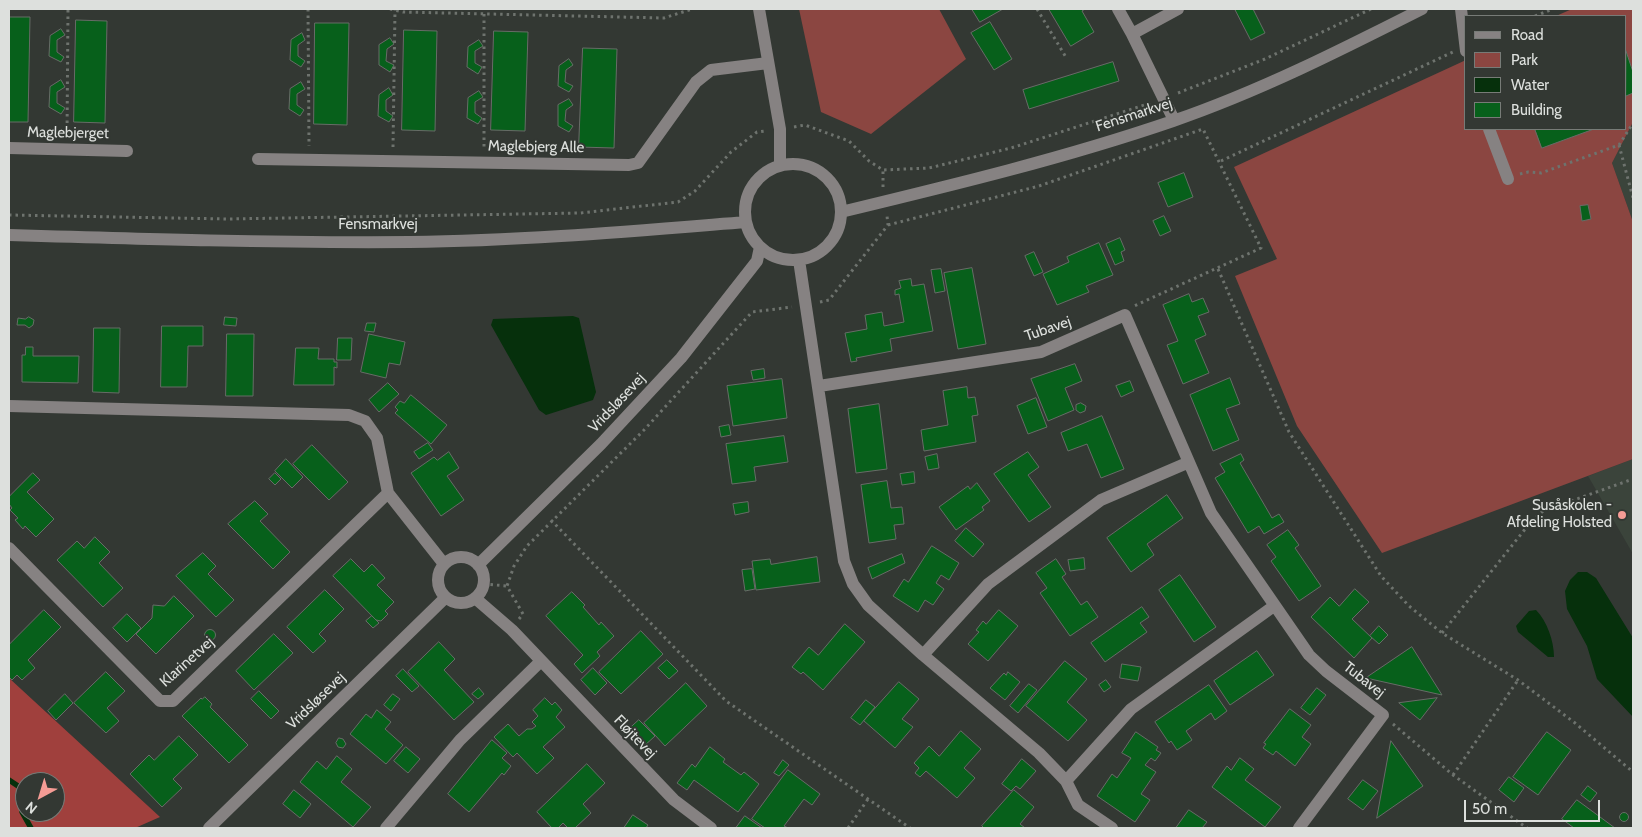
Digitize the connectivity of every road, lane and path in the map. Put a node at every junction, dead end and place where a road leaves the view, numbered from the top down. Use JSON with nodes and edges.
{"nodes":[{"id":1,"x":68,"y":9,"type":"edge"},
{"id":2,"x":308,"y":9,"type":"edge"},
{"id":3,"x":390,"y":9,"type":"edge"},
{"id":4,"x":692,"y":9,"type":"edge"},
{"id":5,"x":759,"y":9,"type":"edge"},
{"id":6,"x":1037,"y":9,"type":"edge"},
{"id":7,"x":1118,"y":9,"type":"edge"},
{"id":8,"x":1178,"y":9,"type":"edge"},
{"id":9,"x":1371,"y":9,"type":"edge"},
{"id":10,"x":1422,"y":9,"type":"edge"},
{"id":11,"x":1553,"y":9,"type":"edge"},
{"id":12,"x":395,"y":10,"type":"junction"},
{"id":13,"x":484,"y":14,"type":"junction"},
{"id":14,"x":1538,"y":15,"type":"edge"},
{"id":15,"x":1132,"y":34,"type":"junction"},
{"id":16,"x":1464,"y":46,"type":"edge"},
{"id":17,"x":1067,"y":59,"type":"dead end"},
{"id":18,"x":768,"y":63,"type":"junction"},
{"id":19,"x":1163,"y":99,"type":"junction"},
{"id":20,"x":1174,"y":120,"type":"junction"},
{"id":21,"x":1633,"y":123,"type":"edge"},
{"id":22,"x":780,"y":129,"type":"junction"},
{"id":23,"x":1489,"y":130,"type":"edge"},
{"id":24,"x":1618,"y":145,"type":"junction"},
{"id":25,"x":9,"y":148,"type":"edge"},
{"id":26,"x":66,"y":150,"type":"junction"},
{"id":27,"x":127,"y":151,"type":"dead end"},
{"id":28,"x":258,"y":159,"type":"dead end"},
{"id":29,"x":309,"y":160,"type":"junction"},
{"id":30,"x":393,"y":161,"type":"junction"},
{"id":31,"x":1221,"y":161,"type":"junction"},
{"id":32,"x":484,"y":163,"type":"junction"},
{"id":33,"x":780,"y":166,"type":"junction"},
{"id":34,"x":883,"y":170,"type":"junction"},
{"id":35,"x":1508,"y":178,"type":"joint"},
{"id":36,"x":1633,"y":198,"type":"edge"},
{"id":37,"x":885,"y":201,"type":"junction"},
{"id":38,"x":841,"y":212,"type":"junction"},
{"id":39,"x":9,"y":216,"type":"edge"},
{"id":40,"x":746,"y":222,"type":"junction"},
{"id":41,"x":888,"y":225,"type":"junction"},
{"id":42,"x":9,"y":235,"type":"edge"},
{"id":43,"x":760,"y":247,"type":"junction"},
{"id":44,"x":799,"y":260,"type":"junction"},
{"id":45,"x":1218,"y":269,"type":"junction"},
{"id":46,"x":806,"y":305,"type":"junction"},
{"id":47,"x":1125,"y":316,"type":"junction"},
{"id":48,"x":819,"y":386,"type":"junction"},
{"id":49,"x":9,"y":406,"type":"edge"},
{"id":50,"x":1188,"y":463,"type":"junction"},
{"id":51,"x":1633,"y":479,"type":"edge"},
{"id":52,"x":388,"y":493,"type":"junction"},
{"id":53,"x":551,"y":520,"type":"junction"},
{"id":54,"x":9,"y":548,"type":"edge"},
{"id":55,"x":444,"y":564,"type":"junction"},
{"id":56,"x":478,"y":565,"type":"junction"},
{"id":57,"x":484,"y":584,"type":"junction"},
{"id":58,"x":507,"y":586,"type":"junction"},
{"id":59,"x":445,"y":598,"type":"junction"},
{"id":60,"x":476,"y":598,"type":"junction"},
{"id":61,"x":1274,"y":606,"type":"junction"},
{"id":62,"x":512,"y":630,"type":"junction"},
{"id":63,"x":1442,"y":632,"type":"junction"},
{"id":64,"x":922,"y":655,"type":"junction"},
{"id":65,"x":541,"y":661,"type":"junction"},
{"id":66,"x":1518,"y":680,"type":"junction"},
{"id":67,"x":1383,"y":715,"type":"junction"},
{"id":68,"x":1633,"y":772,"type":"edge"},
{"id":69,"x":1453,"y":775,"type":"junction"},
{"id":70,"x":1066,"y":781,"type":"junction"},
{"id":71,"x":868,"y":799,"type":"junction"},
{"id":72,"x":209,"y":828,"type":"edge"},
{"id":73,"x":386,"y":828,"type":"edge"},
{"id":74,"x":712,"y":828,"type":"edge"},
{"id":75,"x":848,"y":828,"type":"edge"},
{"id":76,"x":910,"y":828,"type":"edge"},
{"id":77,"x":1112,"y":828,"type":"edge"},
{"id":78,"x":1299,"y":828,"type":"edge"},
{"id":79,"x":1526,"y":828,"type":"edge"}],
"edges":[{"from":1,"to":26,"type":"path"},
{"from":2,"to":29,"type":"path"},
{"from":3,"to":12,"type":"path"},
{"from":4,"to":13,"type":"path"},
{"from":5,"to":18,"type":"street"},
{"from":6,"to":17,"type":"path"},
{"from":7,"to":15,"type":"street"},
{"from":8,"to":15,"type":"street"},
{"from":9,"to":19,"type":"path"},
{"from":10,"to":20,"type":"street","name":"Fensmarkvej"},
{"from":11,"to":14,"type":"path"},
{"from":12,"to":13,"type":"path"},
{"from":12,"to":30,"type":"path"},
{"from":13,"to":32,"type":"path"},
{"from":15,"to":19,"type":"street"},
{"from":16,"to":31,"type":"path"},
{"from":18,"to":22,"type":"street"},
{"from":18,"to":32,"type":"street","name":"Maglebjerg Alle"},
{"from":19,"to":20,"type":"street"},
{"from":19,"to":34,"type":"path"},
{"from":20,"to":37,"type":"street","name":"Fensmarkvej"},
{"from":21,"to":24,"type":"path"},
{"from":22,"to":33,"type":"street"},
{"from":22,"to":34,"type":"path"},
{"from":22,"to":39,"type":"path"},
{"from":23,"to":35,"type":"street"},
{"from":24,"to":35,"type":"path"},
{"from":24,"to":36,"type":"path"},
{"from":25,"to":26,"type":"street","name":"Maglebjerget"},
{"from":26,"to":27,"type":"street","name":"Maglebjerget"},
{"from":28,"to":29,"type":"street","name":"Maglebjerg Alle"},
{"from":29,"to":30,"type":"street","name":"Maglebjerg Alle"},
{"from":30,"to":32,"type":"street","name":"Maglebjerg Alle"},
{"from":31,"to":41,"type":"path"},
{"from":31,"to":45,"type":"path"},
{"from":33,"to":38,"type":"street"},
{"from":33,"to":40,"type":"street"},
{"from":34,"to":37,"type":"path"},
{"from":37,"to":38,"type":"street","name":"Fensmarkvej"},
{"from":37,"to":41,"type":"path"},
{"from":38,"to":44,"type":"street"},
{"from":40,"to":42,"type":"street","name":"Fensmarkvej"},
{"from":40,"to":43,"type":"street"},
{"from":41,"to":46,"type":"path"},
{"from":43,"to":44,"type":"street"},
{"from":43,"to":56,"type":"street","name":"Vridsløsevej"},
{"from":44,"to":46,"type":"street"},
{"from":45,"to":47,"type":"path"},
{"from":45,"to":63,"type":"path"},
{"from":46,"to":48,"type":"street"},
{"from":46,"to":53,"type":"path"},
{"from":47,"to":48,"type":"street","name":"Tubavej"},
{"from":47,"to":50,"type":"street","name":"Tubavej"},
{"from":48,"to":64,"type":"street"},
{"from":49,"to":52,"type":"street"},
{"from":50,"to":61,"type":"street","name":"Tubavej"},
{"from":50,"to":64,"type":"street"},
{"from":51,"to":63,"type":"path"},
{"from":52,"to":54,"type":"street","name":"Klarinetvej"},
{"from":52,"to":55,"type":"street"},
{"from":53,"to":58,"type":"path"},
{"from":53,"to":71,"type":"path"},
{"from":55,"to":56,"type":"street"},
{"from":55,"to":59,"type":"street"},
{"from":56,"to":57,"type":"street"},
{"from":57,"to":58,"type":"path"},
{"from":57,"to":60,"type":"street"},
{"from":58,"to":62,"type":"path"},
{"from":59,"to":60,"type":"street"},
{"from":59,"to":72,"type":"street","name":"Vridsløsevej"},
{"from":60,"to":62,"type":"street","name":"Fløjtevej"},
{"from":61,"to":67,"type":"street","name":"Tubavej"},
{"from":61,"to":70,"type":"street"},
{"from":62,"to":65,"type":"street","name":"Fløjtevej"},
{"from":63,"to":66,"type":"path"},
{"from":64,"to":70,"type":"street"},
{"from":65,"to":73,"type":"street"},
{"from":65,"to":74,"type":"street","name":"Fløjtevej"},
{"from":66,"to":68,"type":"path"},
{"from":66,"to":69,"type":"path"},
{"from":67,"to":69,"type":"path"},
{"from":67,"to":78,"type":"street","name":"Tubavej"},
{"from":69,"to":79,"type":"path"},
{"from":70,"to":77,"type":"street"},
{"from":71,"to":75,"type":"path"},
{"from":71,"to":76,"type":"path"}]}
